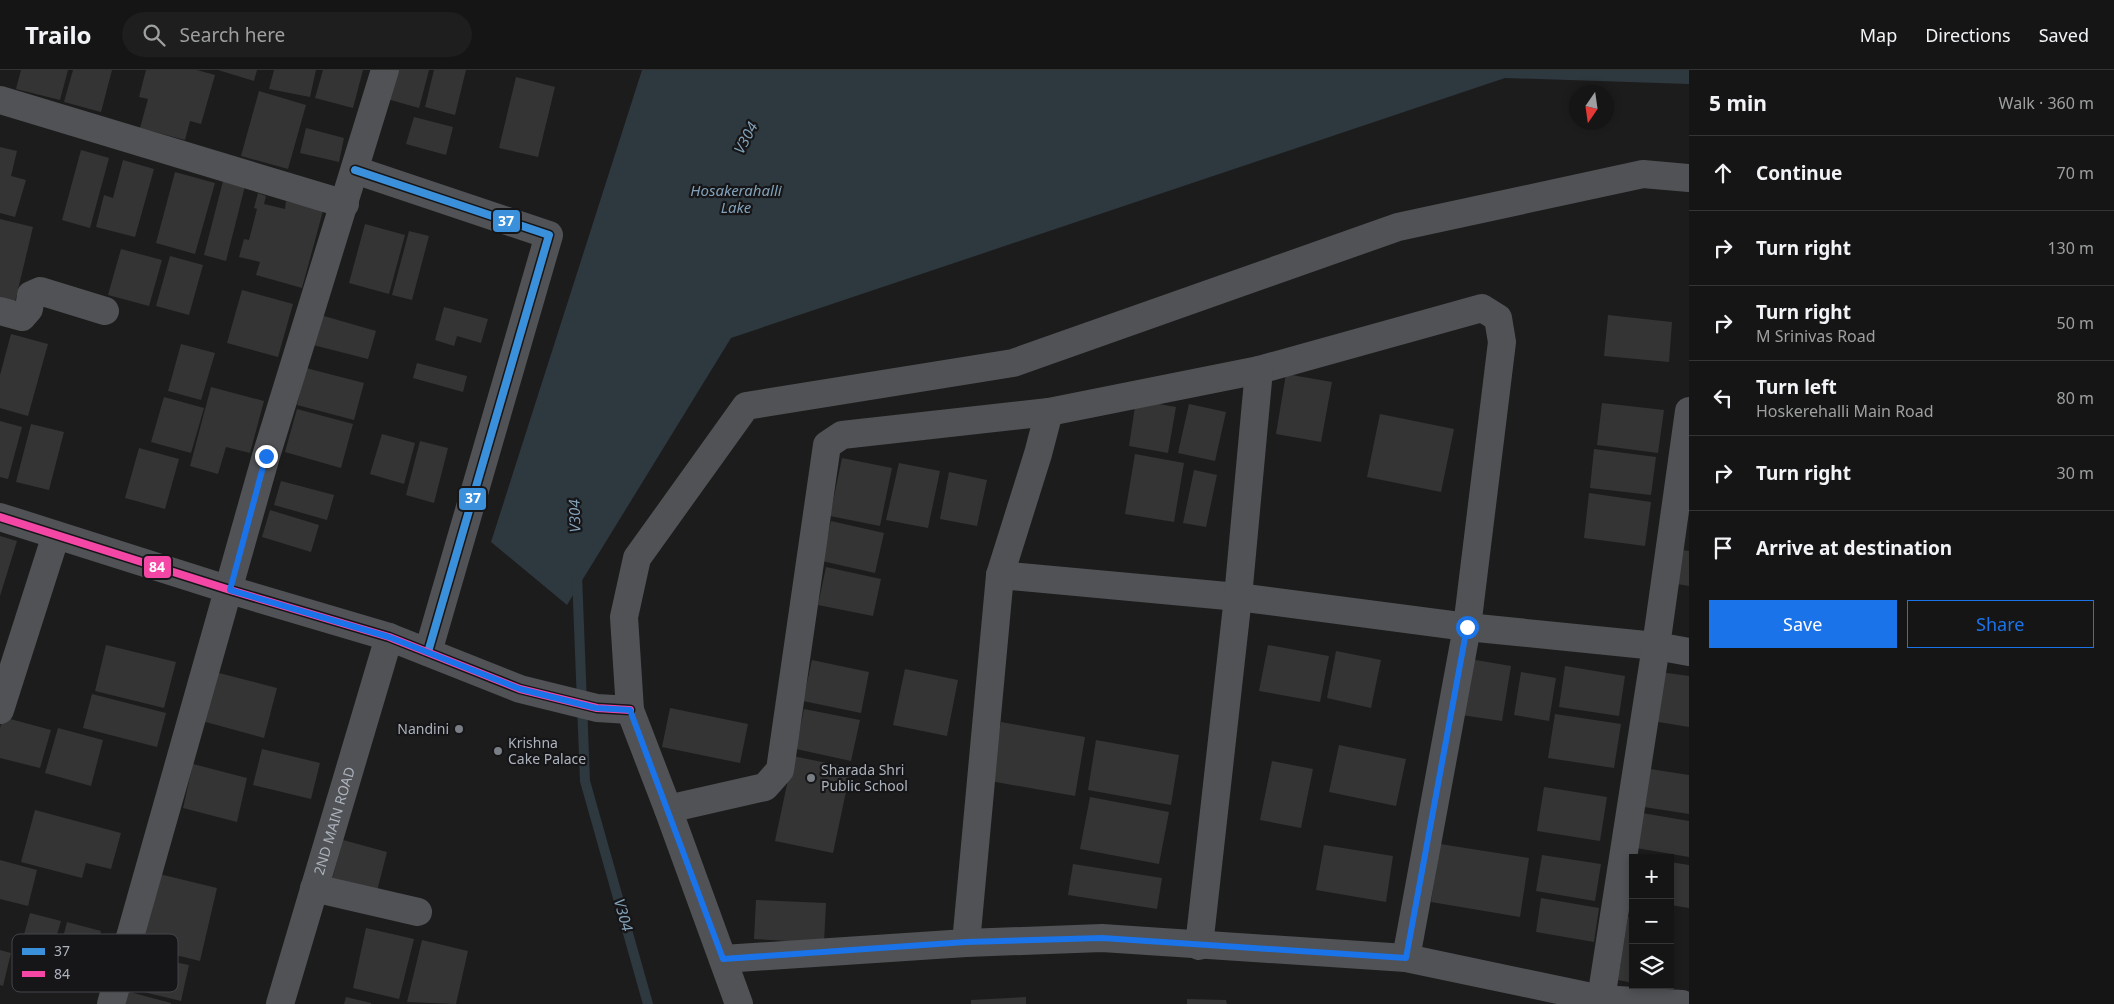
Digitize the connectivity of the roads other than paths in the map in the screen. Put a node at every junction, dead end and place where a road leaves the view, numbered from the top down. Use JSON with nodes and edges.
{"nodes":[{"id":1,"x":385,"y":70,"type":"edge"},
{"id":2,"x":0,"y":100,"type":"edge"},
{"id":3,"x":355,"y":170,"type":"junction"},
{"id":4,"x":1689,"y":178,"type":"edge"},
{"id":5,"x":345,"y":204,"type":"junction"},
{"id":6,"x":0,"y":311,"type":"edge"},
{"id":7,"x":105,"y":311,"type":"dead end"},
{"id":8,"x":1259,"y":370,"type":"junction"},
{"id":9,"x":1689,"y":411,"type":"edge"},
{"id":10,"x":1049,"y":412,"type":"junction"},
{"id":11,"x":0,"y":518,"type":"edge"},
{"id":12,"x":56,"y":535,"type":"junction"},
{"id":13,"x":1000,"y":575,"type":"junction"},
{"id":14,"x":230,"y":590,"type":"junction"},
{"id":15,"x":1238,"y":597,"type":"junction"},
{"id":16,"x":1467,"y":627,"type":"junction"},
{"id":17,"x":389,"y":637,"type":"junction"},
{"id":18,"x":1656,"y":646,"type":"junction"},
{"id":19,"x":428,"y":652,"type":"junction"},
{"id":20,"x":1689,"y":652,"type":"edge"},
{"id":21,"x":0,"y":710,"type":"edge"},
{"id":22,"x":630,"y":710,"type":"junction"},
{"id":23,"x":668,"y":809,"type":"junction"},
{"id":24,"x":314,"y":888,"type":"junction"},
{"id":25,"x":418,"y":912,"type":"dead end"},
{"id":26,"x":131,"y":934,"type":"edge"},
{"id":27,"x":966,"y":942,"type":"junction"},
{"id":28,"x":1199,"y":946,"type":"junction"},
{"id":29,"x":1406,"y":958,"type":"junction"},
{"id":30,"x":723,"y":959,"type":"junction"},
{"id":31,"x":1601,"y":999,"type":"junction"},
{"id":32,"x":280,"y":1004,"type":"edge"},
{"id":33,"x":739,"y":1004,"type":"edge"},
{"id":34,"x":1682,"y":1004,"type":"edge"}],
"edges":[{"from":1,"to":3,"type":"street"},
{"from":2,"to":5,"type":"street"},
{"from":3,"to":5,"type":"street"},
{"from":3,"to":19,"type":"street"},
{"from":4,"to":22,"type":"street"},
{"from":5,"to":14,"type":"street"},
{"from":6,"to":7,"type":"street"},
{"from":8,"to":10,"type":"street"},
{"from":8,"to":15,"type":"street"},
{"from":8,"to":16,"type":"street"},
{"from":9,"to":18,"type":"street"},
{"from":10,"to":13,"type":"street"},
{"from":10,"to":23,"type":"street"},
{"from":11,"to":12,"type":"street"},
{"from":12,"to":14,"type":"street"},
{"from":12,"to":21,"type":"street"},
{"from":13,"to":15,"type":"street"},
{"from":13,"to":27,"type":"street"},
{"from":14,"to":17,"type":"street"},
{"from":14,"to":26,"type":"street"},
{"from":15,"to":16,"type":"street"},
{"from":15,"to":28,"type":"street"},
{"from":16,"to":18,"type":"street"},
{"from":16,"to":29,"type":"street"},
{"from":17,"to":19,"type":"street"},
{"from":17,"to":24,"type":"street","name":"2ND MAIN ROAD"},
{"from":18,"to":20,"type":"street"},
{"from":18,"to":31,"type":"street"},
{"from":19,"to":22,"type":"street"},
{"from":22,"to":23,"type":"street"},
{"from":23,"to":30,"type":"street"},
{"from":24,"to":25,"type":"street"},
{"from":24,"to":32,"type":"street","name":"2ND MAIN ROAD"},
{"from":27,"to":28,"type":"street"},
{"from":27,"to":30,"type":"street"},
{"from":28,"to":29,"type":"street"},
{"from":29,"to":31,"type":"street"},
{"from":30,"to":33,"type":"street"},
{"from":31,"to":34,"type":"street"}]}
